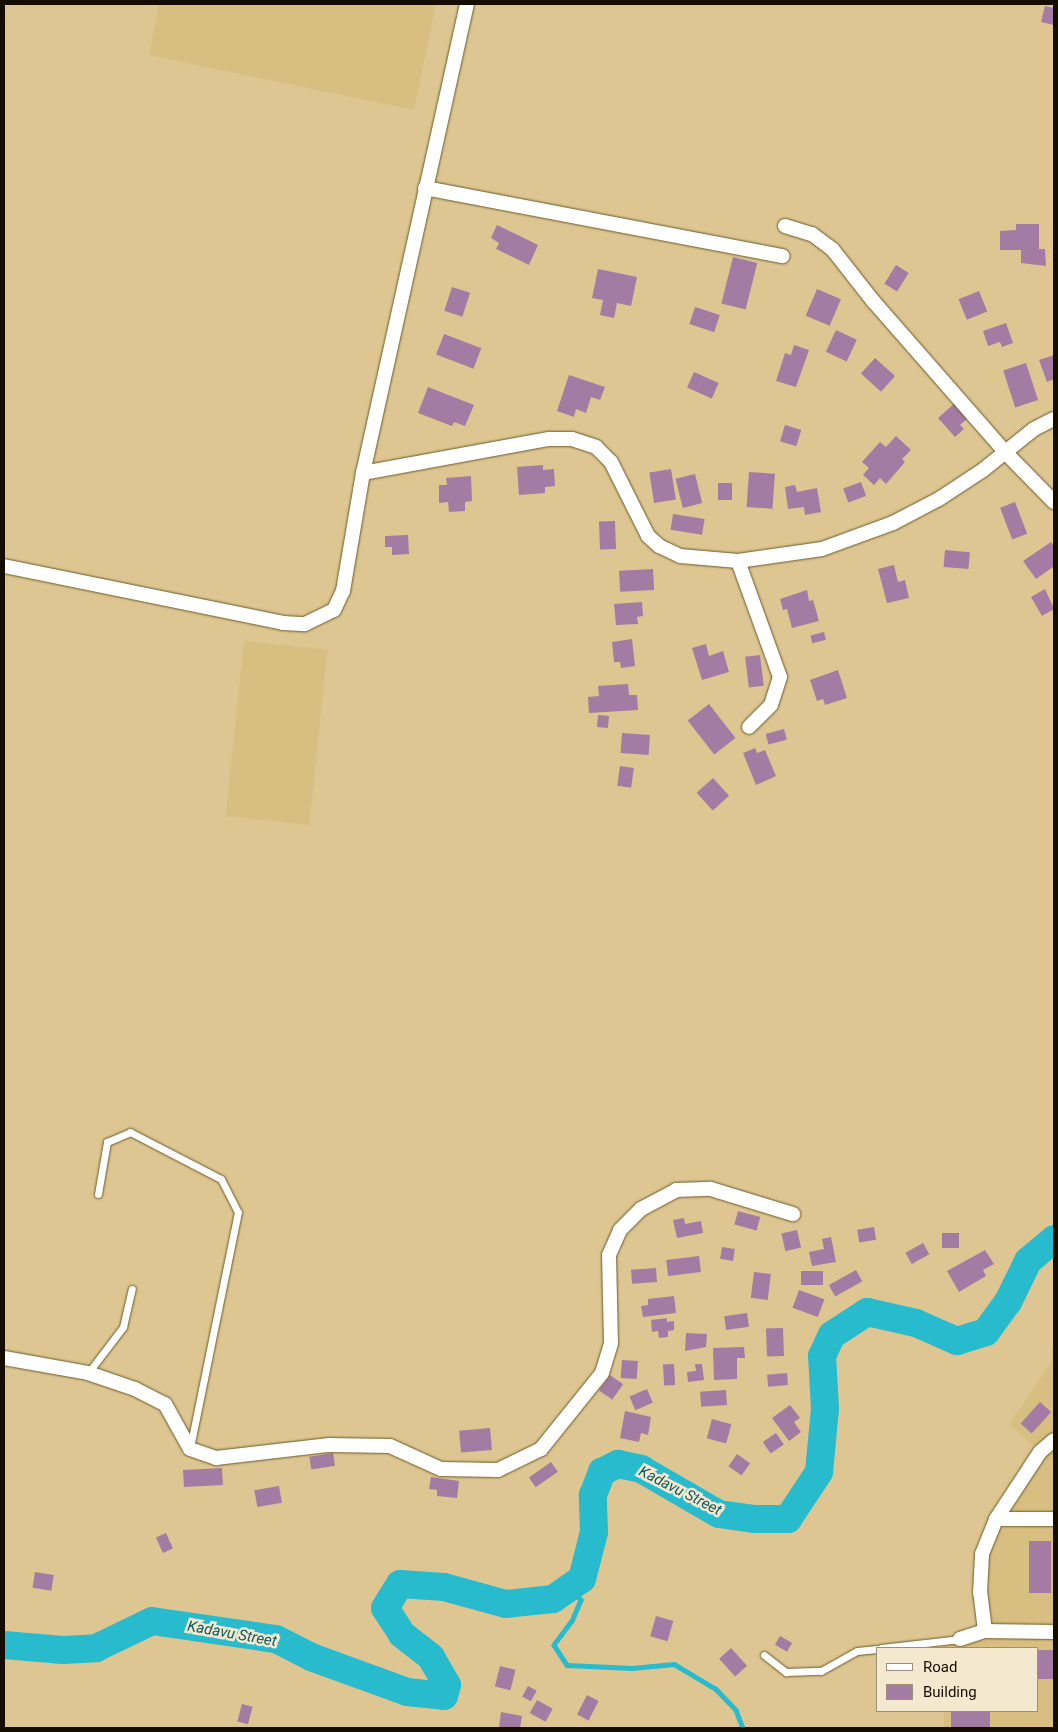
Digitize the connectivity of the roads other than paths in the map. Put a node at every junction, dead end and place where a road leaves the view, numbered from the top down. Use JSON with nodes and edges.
{"nodes":[{"id":1,"x":467,"y":4,"type":"edge"},
{"id":2,"x":425,"y":188,"type":"junction"},
{"id":3,"x":784,"y":226,"type":"dead end"},
{"id":4,"x":783,"y":256,"type":"dead end"},
{"id":5,"x":1054,"y":419,"type":"edge"},
{"id":6,"x":1005,"y":452,"type":"junction"},
{"id":7,"x":363,"y":473,"type":"junction"},
{"id":8,"x":1054,"y":502,"type":"edge"},
{"id":9,"x":738,"y":561,"type":"junction"},
{"id":10,"x":4,"y":566,"type":"edge"},
{"id":11,"x":749,"y":727,"type":"dead end"},
{"id":12,"x":98,"y":1194,"type":"dead end"},
{"id":13,"x":793,"y":1214,"type":"dead end"},
{"id":14,"x":132,"y":1289,"type":"dead end"},
{"id":15,"x":4,"y":1358,"type":"edge"},
{"id":16,"x":88,"y":1373,"type":"junction"},
{"id":17,"x":1054,"y":1440,"type":"edge"},
{"id":18,"x":190,"y":1449,"type":"junction"},
{"id":19,"x":996,"y":1519,"type":"junction"},
{"id":20,"x":1054,"y":1519,"type":"edge"},
{"id":21,"x":986,"y":1631,"type":"junction"},
{"id":22,"x":1054,"y":1632,"type":"edge"},
{"id":23,"x":960,"y":1639,"type":"joint"},
{"id":24,"x":890,"y":1647,"type":"edge"},
{"id":25,"x":876,"y":1649,"type":"edge"},
{"id":26,"x":764,"y":1654,"type":"dead end"}],
"edges":[{"from":1,"to":2,"type":"street"},
{"from":2,"to":4,"type":"street"},
{"from":2,"to":7,"type":"street"},
{"from":3,"to":6,"type":"street"},
{"from":5,"to":6,"type":"street"},
{"from":6,"to":8,"type":"street"},
{"from":6,"to":9,"type":"street"},
{"from":7,"to":9,"type":"street"},
{"from":7,"to":10,"type":"street"},
{"from":9,"to":11,"type":"street"},
{"from":12,"to":18,"type":"lane"},
{"from":13,"to":18,"type":"street"},
{"from":14,"to":16,"type":"lane"},
{"from":15,"to":16,"type":"street"},
{"from":16,"to":18,"type":"street"},
{"from":17,"to":19,"type":"street"},
{"from":19,"to":20,"type":"street"},
{"from":19,"to":21,"type":"street"},
{"from":21,"to":22,"type":"street"},
{"from":21,"to":23,"type":"street"},
{"from":23,"to":24,"type":"lane"},
{"from":25,"to":26,"type":"lane"}]}
